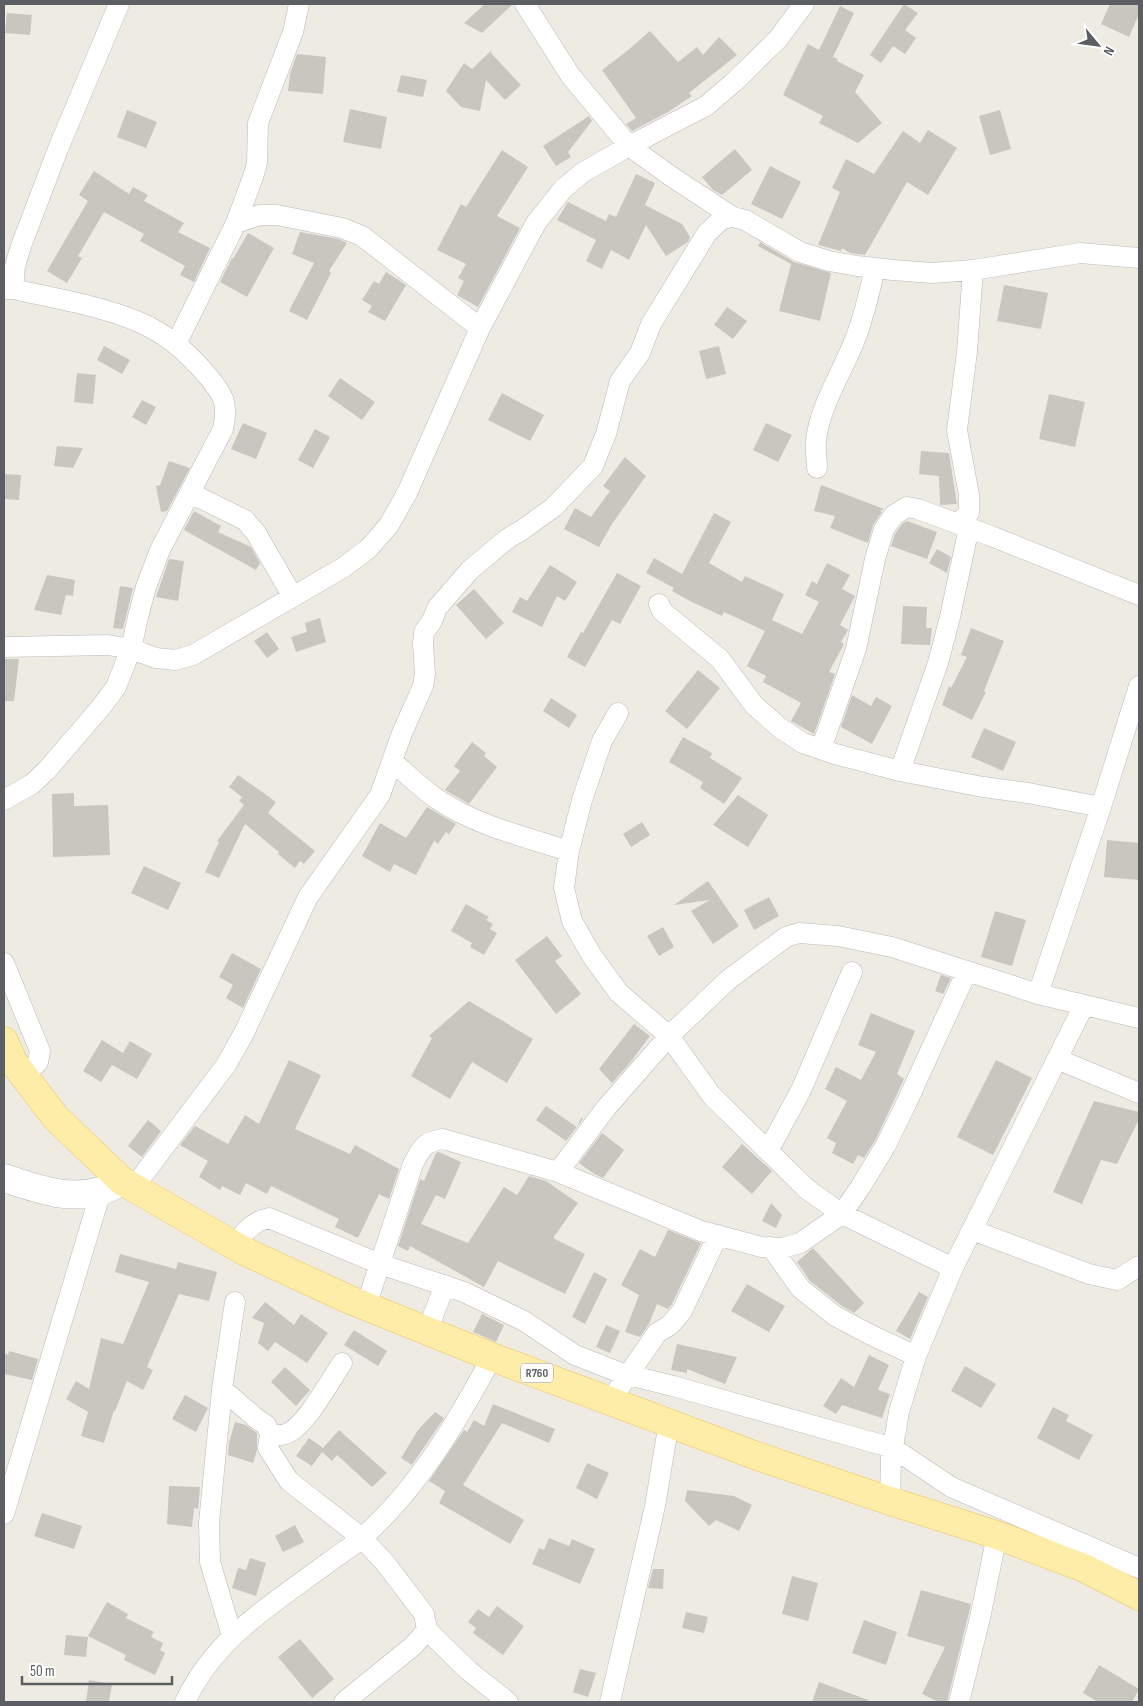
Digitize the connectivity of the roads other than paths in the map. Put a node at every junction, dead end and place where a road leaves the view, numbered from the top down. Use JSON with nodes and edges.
{"nodes":[{"id":1,"x":119,"y":4,"type":"edge"},
{"id":2,"x":299,"y":4,"type":"edge"},
{"id":3,"x":525,"y":4,"type":"edge"},
{"id":4,"x":804,"y":4,"type":"edge"},
{"id":5,"x":629,"y":146,"type":"junction"},
{"id":6,"x":733,"y":217,"type":"junction"},
{"id":7,"x":236,"y":223,"type":"junction"},
{"id":8,"x":1139,"y":258,"type":"edge"},
{"id":9,"x":874,"y":268,"type":"junction"},
{"id":10,"x":973,"y":270,"type":"junction"},
{"id":11,"x":8,"y":289,"type":"edge"},
{"id":12,"x":480,"y":328,"type":"junction"},
{"id":13,"x":176,"y":344,"type":"junction"},
{"id":14,"x":817,"y":468,"type":"dead end"},
{"id":15,"x":190,"y":493,"type":"junction"},
{"id":16,"x":963,"y":525,"type":"junction"},
{"id":17,"x":1139,"y":595,"type":"edge"},
{"id":18,"x":293,"y":597,"type":"junction"},
{"id":19,"x":659,"y":604,"type":"dead end"},
{"id":20,"x":4,"y":647,"type":"edge"},
{"id":21,"x":132,"y":649,"type":"junction"},
{"id":22,"x":1139,"y":686,"type":"edge"},
{"id":23,"x":618,"y":713,"type":"dead end"},
{"id":24,"x":820,"y":749,"type":"junction"},
{"id":25,"x":392,"y":761,"type":"junction"},
{"id":26,"x":900,"y":771,"type":"junction"},
{"id":27,"x":4,"y":800,"type":"edge"},
{"id":28,"x":1101,"y":807,"type":"junction"},
{"id":29,"x":569,"y":851,"type":"junction"},
{"id":30,"x":4,"y":963,"type":"edge"},
{"id":31,"x":967,"y":971,"type":"junction"},
{"id":32,"x":852,"y":972,"type":"dead end"},
{"id":33,"x":1038,"y":994,"type":"junction"},
{"id":34,"x":1084,"y":1005,"type":"junction"},
{"id":35,"x":1139,"y":1018,"type":"edge"},
{"id":36,"x":669,"y":1036,"type":"junction"},
{"id":37,"x":4,"y":1041,"type":"edge"},
{"id":38,"x":1058,"y":1059,"type":"junction"},
{"id":39,"x":24,"y":1076,"type":"junction"},
{"id":40,"x":1139,"y":1093,"type":"edge"},
{"id":41,"x":768,"y":1151,"type":"junction"},
{"id":42,"x":558,"y":1172,"type":"junction"},
{"id":43,"x":4,"y":1178,"type":"edge"},
{"id":44,"x":119,"y":1186,"type":"junction"},
{"id":45,"x":842,"y":1214,"type":"junction"},
{"id":46,"x":972,"y":1230,"type":"junction"},
{"id":47,"x":718,"y":1236,"type":"junction"},
{"id":48,"x":233,"y":1245,"type":"junction"},
{"id":49,"x":771,"y":1247,"type":"junction"},
{"id":50,"x":380,"y":1264,"type":"junction"},
{"id":51,"x":1139,"y":1266,"type":"edge"},
{"id":52,"x":953,"y":1268,"type":"junction"},
{"id":53,"x":445,"y":1285,"type":"junction"},
{"id":54,"x":235,"y":1302,"type":"dead end"},
{"id":55,"x":366,"y":1306,"type":"junction"},
{"id":56,"x":427,"y":1331,"type":"junction"},
{"id":57,"x":916,"y":1356,"type":"junction"},
{"id":58,"x":492,"y":1357,"type":"junction"},
{"id":59,"x":342,"y":1363,"type":"dead end"},
{"id":60,"x":628,"y":1374,"type":"junction"},
{"id":61,"x":222,"y":1388,"type":"junction"},
{"id":62,"x":610,"y":1401,"type":"junction"},
{"id":63,"x":668,"y":1422,"type":"junction"},
{"id":64,"x":270,"y":1434,"type":"junction"},
{"id":65,"x":893,"y":1448,"type":"junction"},
{"id":66,"x":890,"y":1501,"type":"junction"},
{"id":67,"x":4,"y":1514,"type":"edge"},
{"id":68,"x":997,"y":1535,"type":"junction"},
{"id":69,"x":362,"y":1538,"type":"junction"},
{"id":70,"x":1094,"y":1561,"type":"junction"},
{"id":71,"x":1139,"y":1568,"type":"edge"},
{"id":72,"x":1139,"y":1596,"type":"edge"},
{"id":73,"x":427,"y":1630,"type":"junction"},
{"id":74,"x":232,"y":1636,"type":"junction"},
{"id":75,"x":185,"y":1702,"type":"edge"},
{"id":76,"x":344,"y":1702,"type":"edge"},
{"id":77,"x":508,"y":1702,"type":"edge"},
{"id":78,"x":610,"y":1702,"type":"edge"},
{"id":79,"x":959,"y":1702,"type":"edge"}],
"edges":[{"from":1,"to":11,"type":"street"},
{"from":2,"to":7,"type":"street"},
{"from":3,"to":5,"type":"street"},
{"from":4,"to":5,"type":"street"},
{"from":5,"to":6,"type":"street"},
{"from":5,"to":12,"type":"street"},
{"from":6,"to":9,"type":"street"},
{"from":6,"to":25,"type":"street"},
{"from":7,"to":12,"type":"street"},
{"from":7,"to":13,"type":"street"},
{"from":8,"to":10,"type":"street"},
{"from":9,"to":10,"type":"street"},
{"from":9,"to":14,"type":"street"},
{"from":10,"to":16,"type":"street"},
{"from":11,"to":13,"type":"street"},
{"from":12,"to":18,"type":"street"},
{"from":13,"to":15,"type":"street"},
{"from":15,"to":18,"type":"street"},
{"from":15,"to":21,"type":"street"},
{"from":16,"to":17,"type":"street"},
{"from":16,"to":24,"type":"street"},
{"from":16,"to":26,"type":"street"},
{"from":18,"to":21,"type":"street"},
{"from":19,"to":24,"type":"street"},
{"from":20,"to":21,"type":"street"},
{"from":21,"to":27,"type":"street"},
{"from":22,"to":28,"type":"street"},
{"from":23,"to":29,"type":"street"},
{"from":24,"to":26,"type":"street"},
{"from":25,"to":29,"type":"street"},
{"from":25,"to":44,"type":"street"},
{"from":26,"to":28,"type":"street"},
{"from":28,"to":33,"type":"street"},
{"from":29,"to":36,"type":"street"},
{"from":30,"to":39,"type":"street"},
{"from":31,"to":33,"type":"street"},
{"from":31,"to":36,"type":"street"},
{"from":31,"to":45,"type":"street"},
{"from":32,"to":41,"type":"street"},
{"from":33,"to":34,"type":"street"},
{"from":34,"to":35,"type":"street"},
{"from":34,"to":38,"type":"street"},
{"from":36,"to":41,"type":"street"},
{"from":36,"to":42,"type":"street"},
{"from":37,"to":39,"type":"main road","number":"R760"},
{"from":38,"to":40,"type":"street"},
{"from":38,"to":46,"type":"street"},
{"from":39,"to":44,"type":"main road","number":"R760"},
{"from":41,"to":45,"type":"street"},
{"from":42,"to":47,"type":"street"},
{"from":42,"to":50,"type":"street"},
{"from":43,"to":44,"type":"street"},
{"from":44,"to":48,"type":"main road","number":"R760"},
{"from":44,"to":67,"type":"street"},
{"from":45,"to":49,"type":"street"},
{"from":45,"to":52,"type":"street"},
{"from":46,"to":51,"type":"street"},
{"from":46,"to":52,"type":"street"},
{"from":47,"to":49,"type":"street"},
{"from":47,"to":60,"type":"street"},
{"from":48,"to":50,"type":"street"},
{"from":48,"to":55,"type":"main road","number":"R760"},
{"from":49,"to":57,"type":"street"},
{"from":50,"to":53,"type":"street"},
{"from":50,"to":55,"type":"street"},
{"from":52,"to":57,"type":"street"},
{"from":53,"to":56,"type":"street"},
{"from":53,"to":60,"type":"street"},
{"from":54,"to":61,"type":"street"},
{"from":55,"to":56,"type":"main road","number":"R760"},
{"from":56,"to":58,"type":"main road","number":"R760"},
{"from":57,"to":65,"type":"street"},
{"from":58,"to":62,"type":"main road","number":"R760"},
{"from":58,"to":69,"type":"street"},
{"from":59,"to":64,"type":"street"},
{"from":60,"to":62,"type":"street"},
{"from":60,"to":65,"type":"street"},
{"from":61,"to":64,"type":"street"},
{"from":61,"to":74,"type":"street"},
{"from":62,"to":63,"type":"main road","number":"R760"},
{"from":63,"to":66,"type":"main road","number":"R760"},
{"from":63,"to":78,"type":"street"},
{"from":64,"to":69,"type":"street"},
{"from":65,"to":66,"type":"street"},
{"from":65,"to":70,"type":"street"},
{"from":66,"to":68,"type":"main road","number":"R760"},
{"from":68,"to":70,"type":"main road","number":"R760"},
{"from":68,"to":79,"type":"street"},
{"from":69,"to":73,"type":"street"},
{"from":69,"to":74,"type":"street"},
{"from":70,"to":71,"type":"street"},
{"from":70,"to":72,"type":"main road","number":"R760"},
{"from":73,"to":76,"type":"street"},
{"from":73,"to":77,"type":"street"},
{"from":74,"to":75,"type":"street"}]}
